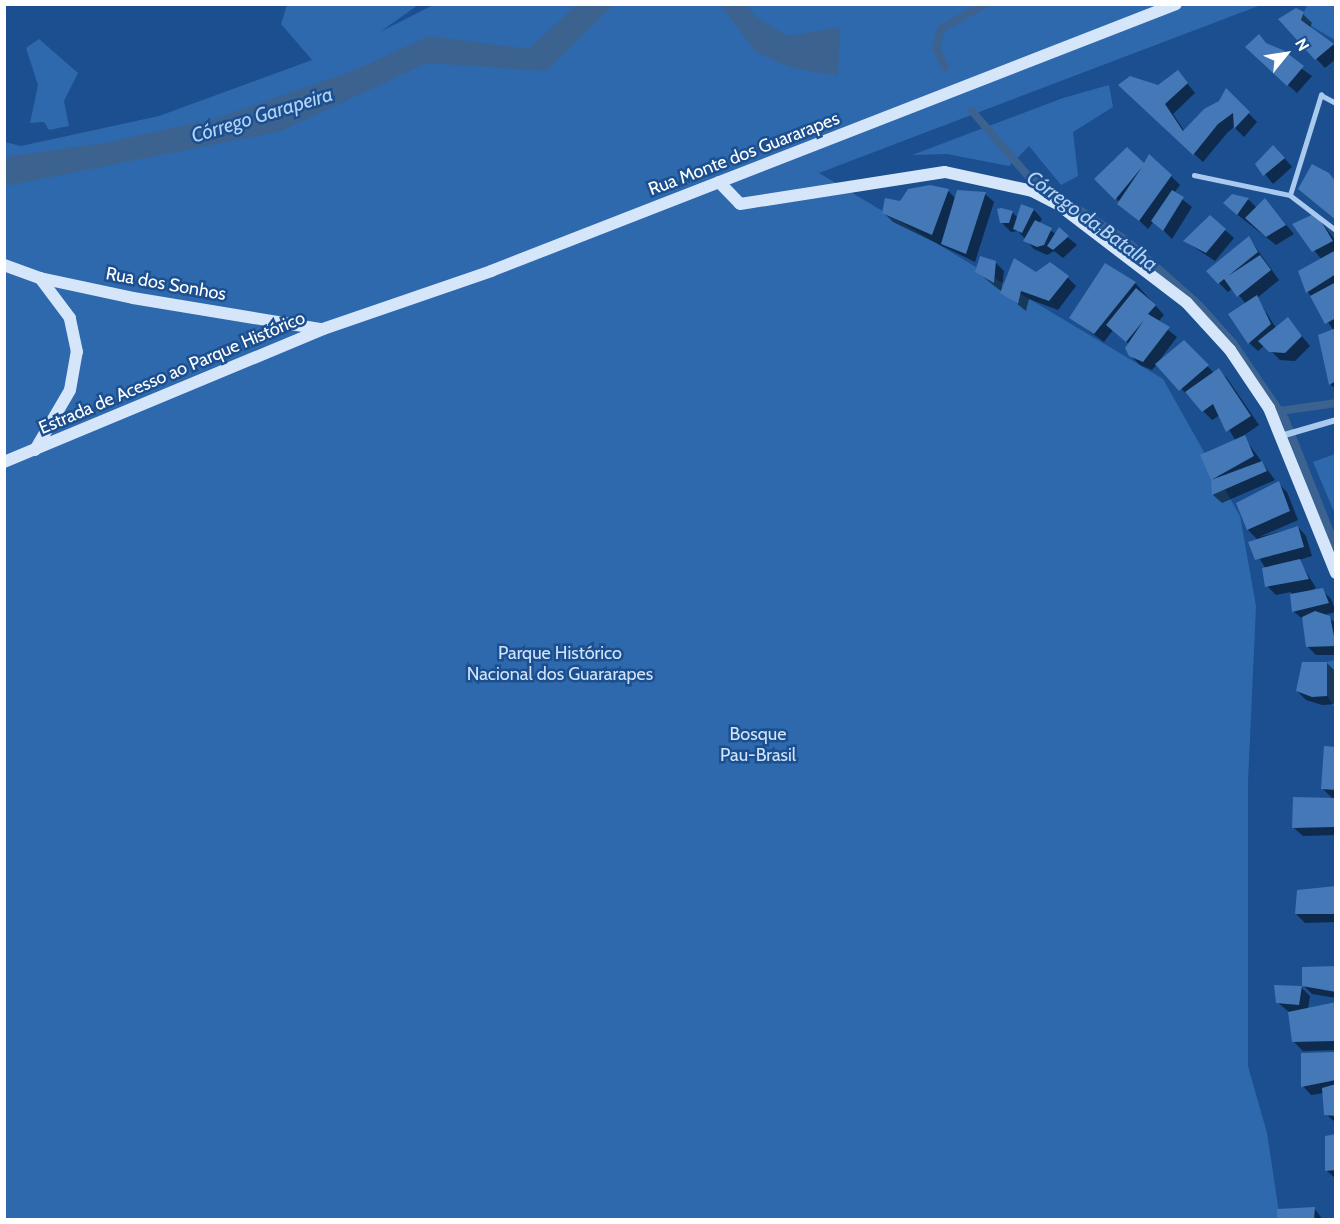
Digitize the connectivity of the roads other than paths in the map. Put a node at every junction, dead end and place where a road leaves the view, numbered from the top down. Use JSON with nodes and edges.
{"nodes":[{"id":1,"x":1176,"y":4,"type":"edge"},
{"id":2,"x":1335,"y":103,"type":"edge"},
{"id":3,"x":1194,"y":175,"type":"dead end"},
{"id":4,"x":719,"y":182,"type":"junction"},
{"id":5,"x":1290,"y":195,"type":"junction"},
{"id":6,"x":1335,"y":230,"type":"edge"},
{"id":7,"x":4,"y":265,"type":"edge"},
{"id":8,"x":40,"y":278,"type":"junction"},
{"id":9,"x":323,"y":329,"type":"junction"},
{"id":10,"x":1335,"y":420,"type":"edge"},
{"id":11,"x":1281,"y":436,"type":"junction"},
{"id":12,"x":35,"y":450,"type":"junction"},
{"id":13,"x":4,"y":462,"type":"edge"},
{"id":14,"x":1335,"y":573,"type":"edge"}],
"edges":[{"from":1,"to":4,"type":"main road","name":"Rua Monte dos Guararapes"},
{"from":2,"to":5,"type":"lane"},
{"from":3,"to":5,"type":"lane"},
{"from":4,"to":9,"type":"main road","name":"Rua Monte dos Guararapes"},
{"from":4,"to":11,"type":"main road"},
{"from":5,"to":6,"type":"lane"},
{"from":7,"to":8,"type":"main road","name":"Rua dos Sonhos"},
{"from":8,"to":9,"type":"main road","name":"Rua dos Sonhos"},
{"from":8,"to":12,"type":"main road","name":"Estrada de Acesso ao Parque Histórico"},
{"from":9,"to":12,"type":"main road","name":"Estrada de Acesso ao Parque Histórico"},
{"from":10,"to":11,"type":"street"},
{"from":11,"to":14,"type":"main road"},
{"from":12,"to":13,"type":"main road","name":"Estrada de Acesso ao Parque Histórico"}]}
